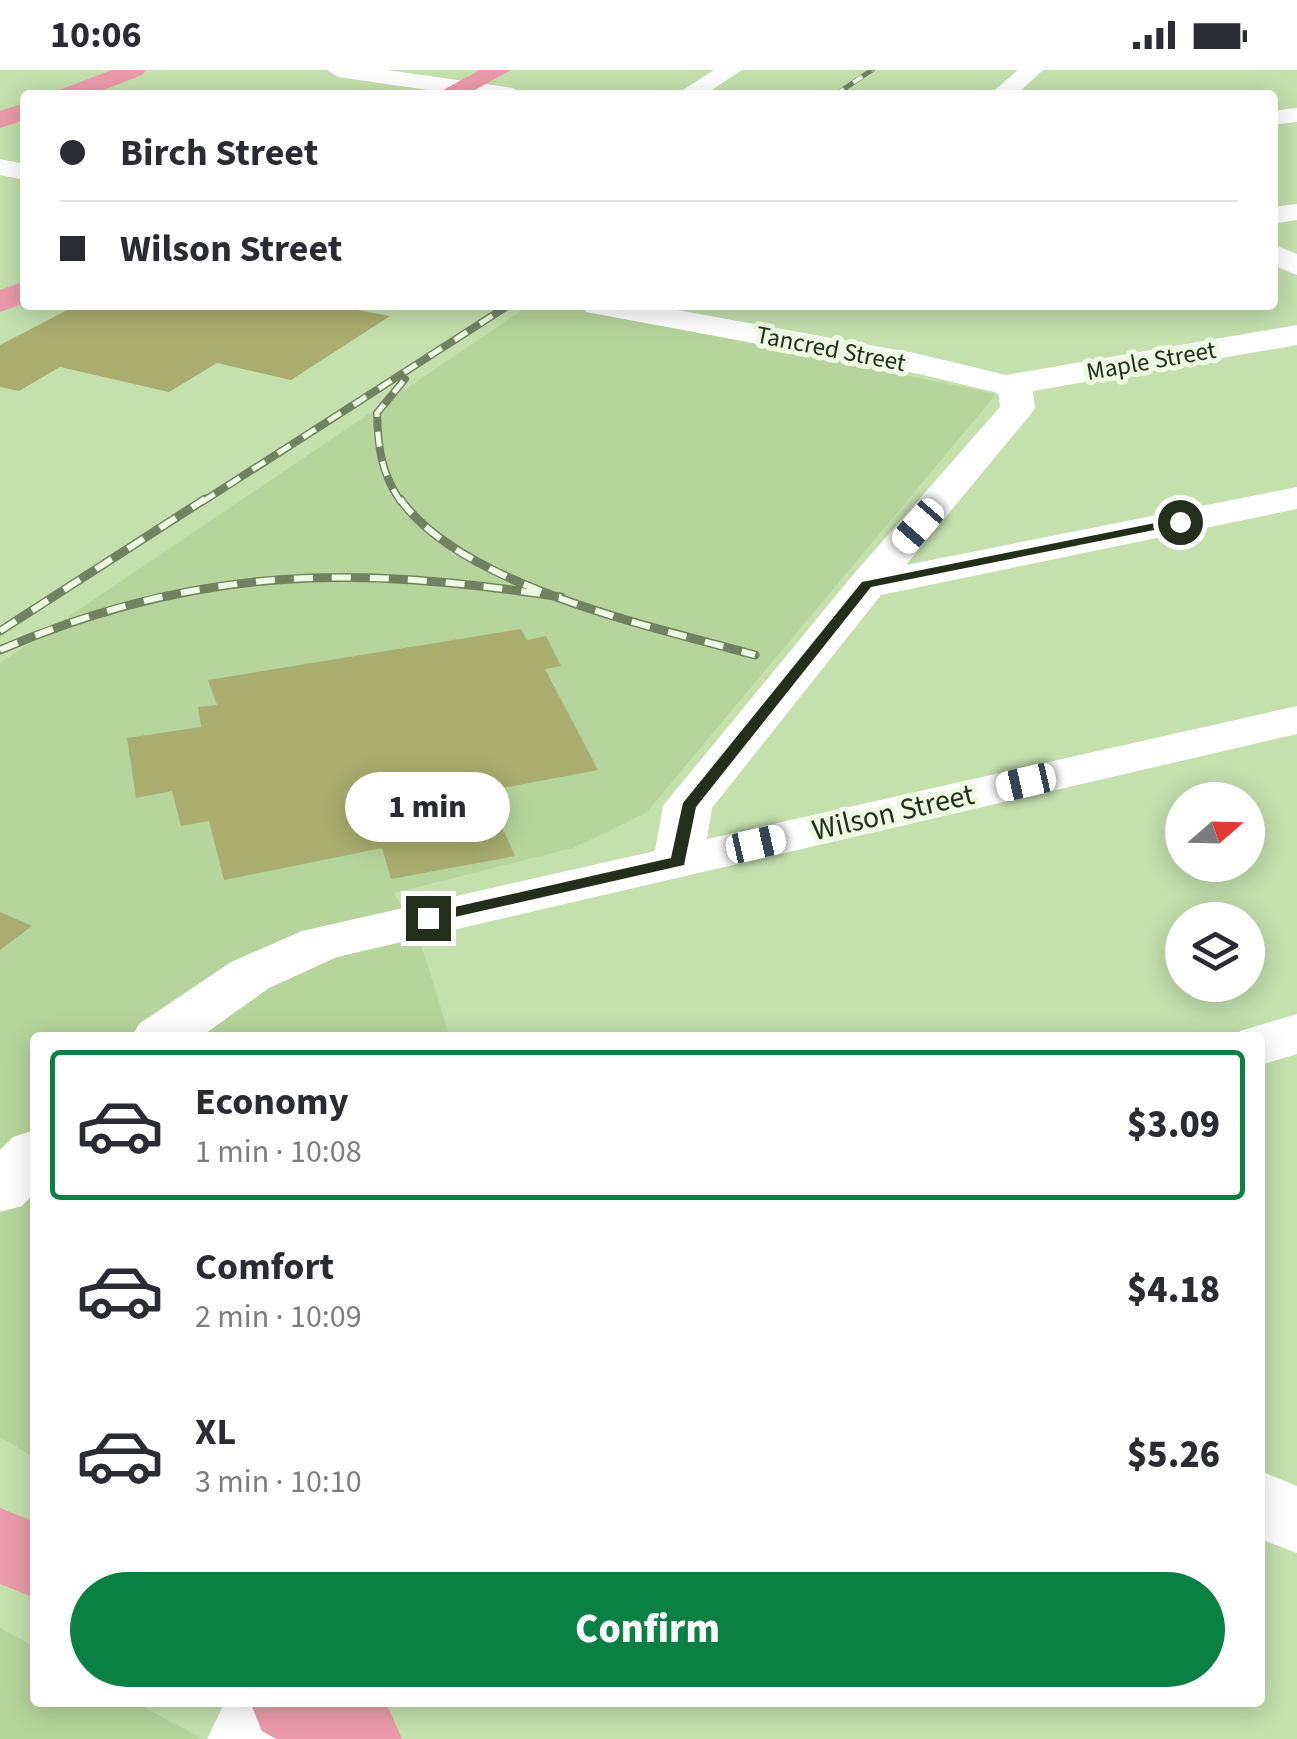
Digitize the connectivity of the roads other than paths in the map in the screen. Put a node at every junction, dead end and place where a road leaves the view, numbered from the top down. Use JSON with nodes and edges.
{"nodes":[{"id":1,"x":134,"y":70,"type":"edge"},
{"id":2,"x":338,"y":70,"type":"edge"},
{"id":3,"x":499,"y":70,"type":"edge"},
{"id":4,"x":732,"y":70,"type":"edge"},
{"id":5,"x":1054,"y":71,"type":"edge"},
{"id":6,"x":1029,"y":72,"type":"edge"},
{"id":7,"x":84,"y":90,"type":"edge"},
{"id":8,"x":443,"y":90,"type":"edge"},
{"id":9,"x":457,"y":90,"type":"edge"},
{"id":10,"x":696,"y":90,"type":"edge"},
{"id":11,"x":1007,"y":90,"type":"edge"},
{"id":12,"x":659,"y":310,"type":"edge"},
{"id":13,"x":710,"y":314,"type":"edge"},
{"id":14,"x":1297,"y":334,"type":"edge"},
{"id":15,"x":1006,"y":385,"type":"junction"},
{"id":16,"x":1297,"y":498,"type":"edge"},
{"id":17,"x":867,"y":584,"type":"junction"},
{"id":18,"x":1297,"y":720,"type":"edge"},
{"id":19,"x":678,"y":861,"type":"junction"},
{"id":20,"x":168,"y":1032,"type":"edge"},
{"id":21,"x":1297,"y":1034,"type":"edge"},
{"id":22,"x":1265,"y":1044,"type":"edge"},
{"id":23,"x":30,"y":1158,"type":"edge"},
{"id":24,"x":0,"y":1189,"type":"edge"},
{"id":25,"x":1265,"y":1506,"type":"edge"},
{"id":26,"x":1297,"y":1520,"type":"edge"},
{"id":27,"x":0,"y":1544,"type":"edge"},
{"id":28,"x":30,"y":1559,"type":"edge"},
{"id":29,"x":270,"y":1707,"type":"edge"},
{"id":30,"x":301,"y":1707,"type":"edge"},
{"id":31,"x":248,"y":1739,"type":"edge"},
{"id":32,"x":359,"y":1739,"type":"edge"}],
"edges":[{"from":1,"to":7,"type":"main road"},
{"from":2,"to":8,"type":"street"},
{"from":3,"to":9,"type":"main road"},
{"from":4,"to":10,"type":"street"},
{"from":5,"to":6,"type":"street"},
{"from":6,"to":11,"type":"street"},
{"from":12,"to":13,"type":"street","name":"Tancred Street"},
{"from":13,"to":15,"type":"street","name":"Tancred Street"},
{"from":14,"to":15,"type":"street","name":"Maple Street"},
{"from":15,"to":17,"type":"street"},
{"from":16,"to":17,"type":"street"},
{"from":17,"to":19,"type":"street"},
{"from":18,"to":19,"type":"street","name":"Wilson Street"},
{"from":19,"to":20,"type":"street","name":"Wilson Street"},
{"from":21,"to":22,"type":"street"},
{"from":23,"to":24,"type":"street"},
{"from":25,"to":26,"type":"street"},
{"from":27,"to":28,"type":"main road"},
{"from":29,"to":31,"type":"street"},
{"from":30,"to":32,"type":"main road"}]}
